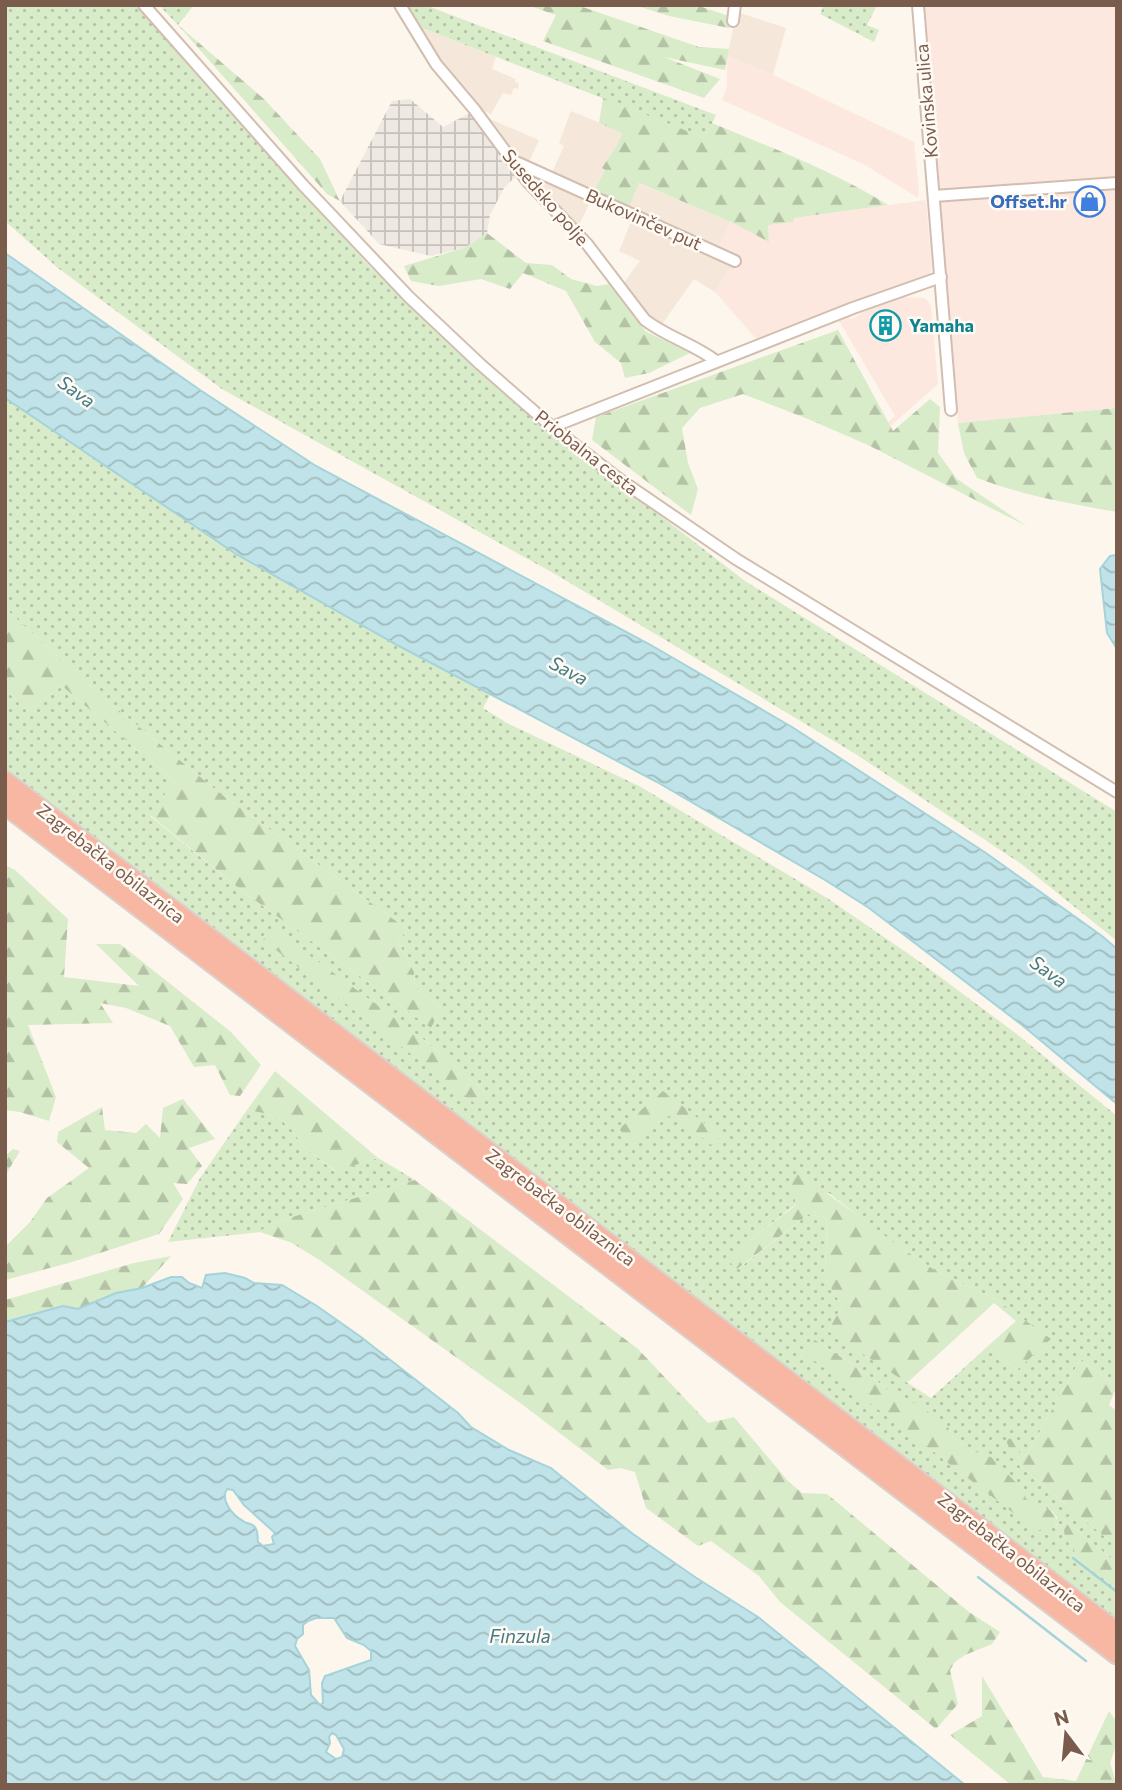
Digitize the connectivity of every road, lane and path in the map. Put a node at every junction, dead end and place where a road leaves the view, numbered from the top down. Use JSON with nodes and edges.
{"nodes":[{"id":1,"x":144,"y":5,"type":"edge"},
{"id":2,"x":400,"y":5,"type":"edge"},
{"id":3,"x":735,"y":5,"type":"edge"},
{"id":4,"x":918,"y":5,"type":"edge"},
{"id":5,"x":733,"y":22,"type":"dead end"},
{"id":6,"x":513,"y":161,"type":"junction"},
{"id":7,"x":1117,"y":183,"type":"edge"},
{"id":8,"x":934,"y":196,"type":"junction"},
{"id":9,"x":736,"y":261,"type":"dead end"},
{"id":10,"x":941,"y":277,"type":"junction"},
{"id":11,"x":716,"y":361,"type":"junction"},
{"id":12,"x":951,"y":410,"type":"dead end"},
{"id":13,"x":552,"y":427,"type":"junction"},
{"id":14,"x":5,"y":782,"type":"edge"},
{"id":15,"x":1117,"y":792,"type":"edge"},
{"id":16,"x":5,"y":804,"type":"edge"},
{"id":17,"x":1117,"y":1633,"type":"edge"},
{"id":18,"x":1117,"y":1654,"type":"edge"}],
"edges":[{"from":1,"to":13,"type":"street","name":"Priobalna cesta"},
{"from":2,"to":6,"type":"street","name":"Susedsko polje"},
{"from":3,"to":5,"type":"street"},
{"from":4,"to":8,"type":"street","name":"Kovinska ulica"},
{"from":6,"to":9,"type":"street","name":"Bukovinčev put"},
{"from":6,"to":11,"type":"street","name":"Susedsko polje"},
{"from":7,"to":8,"type":"street"},
{"from":8,"to":10,"type":"street","name":"Kovinska ulica"},
{"from":10,"to":11,"type":"street"},
{"from":10,"to":12,"type":"street","name":"Kovinska ulica"},
{"from":11,"to":13,"type":"street"},
{"from":13,"to":15,"type":"street","name":"Priobalna cesta"},
{"from":14,"to":17,"type":"highway","name":"Zagrebačka obilaznica"},
{"from":16,"to":18,"type":"highway","name":"Zagrebačka obilaznica"}]}
